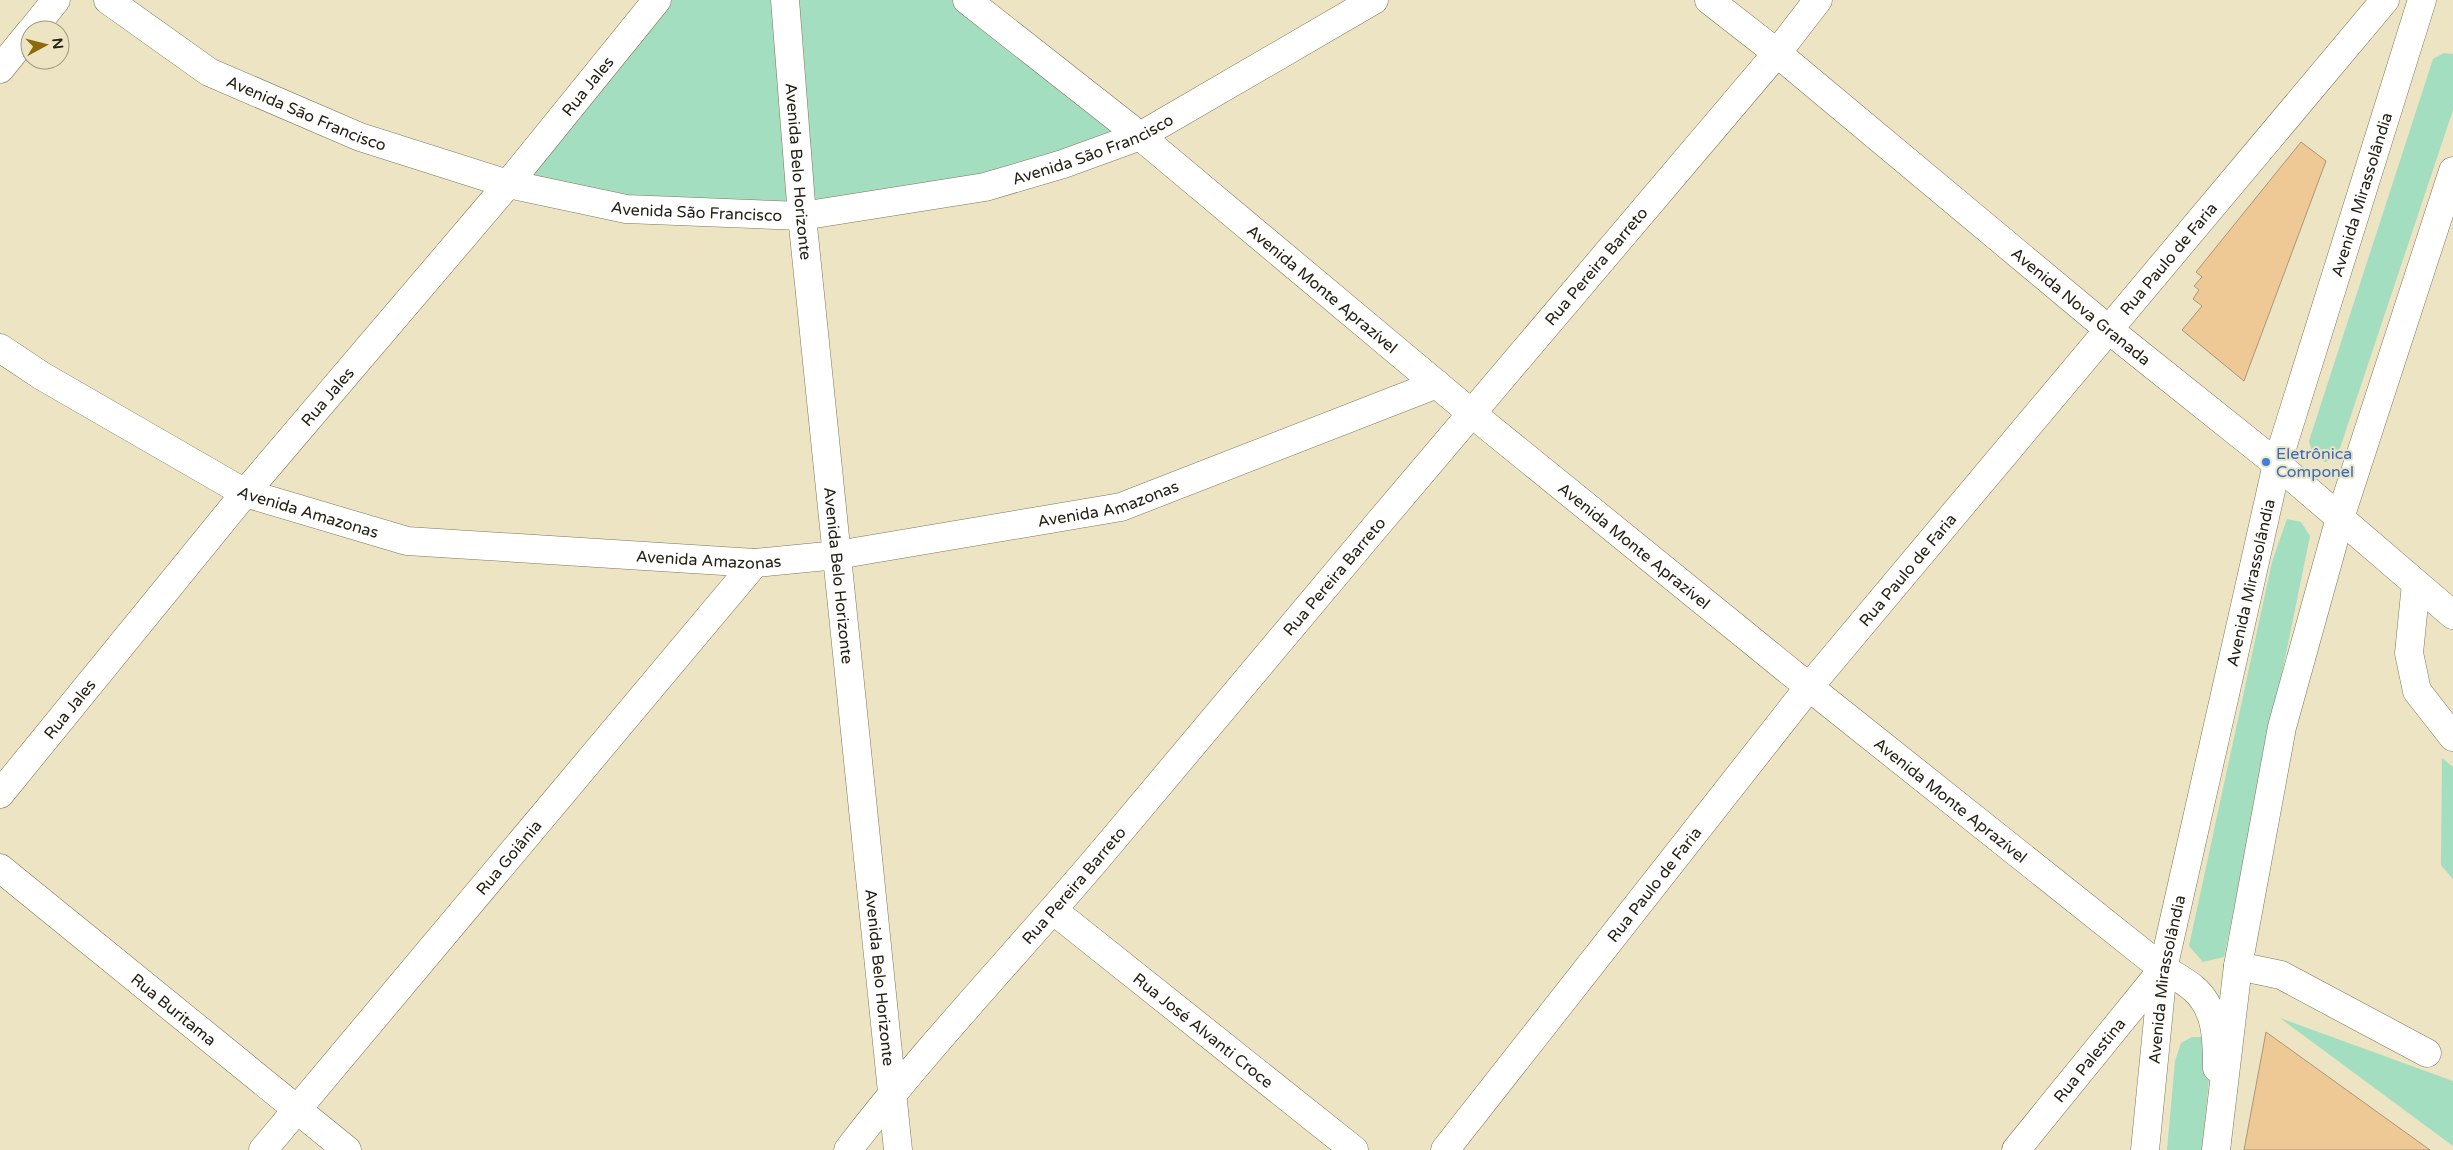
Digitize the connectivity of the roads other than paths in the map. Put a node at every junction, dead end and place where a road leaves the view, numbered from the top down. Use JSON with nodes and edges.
{"nodes":[{"id":1,"x":56,"y":0,"type":"edge"},
{"id":2,"x":108,"y":0,"type":"edge"},
{"id":3,"x":657,"y":0,"type":"edge"},
{"id":4,"x":784,"y":0,"type":"edge"},
{"id":5,"x":967,"y":0,"type":"edge"},
{"id":6,"x":1374,"y":0,"type":"edge"},
{"id":7,"x":1709,"y":0,"type":"edge"},
{"id":8,"x":1818,"y":0,"type":"edge"},
{"id":9,"x":2385,"y":0,"type":"edge"},
{"id":10,"x":2422,"y":0,"type":"edge"},
{"id":11,"x":40,"y":20,"type":"edge"},
{"id":12,"x":20,"y":44,"type":"edge"},
{"id":13,"x":1777,"y":53,"type":"junction"},
{"id":14,"x":0,"y":69,"type":"edge"},
{"id":15,"x":1140,"y":136,"type":"junction"},
{"id":16,"x":2453,"y":171,"type":"edge"},
{"id":17,"x":508,"y":184,"type":"junction"},
{"id":18,"x":802,"y":216,"type":"junction"},
{"id":19,"x":2108,"y":330,"type":"junction"},
{"id":20,"x":0,"y":348,"type":"edge"},
{"id":21,"x":1437,"y":384,"type":"junction"},
{"id":22,"x":1470,"y":412,"type":"junction"},
{"id":23,"x":2277,"y":464,"type":"junction"},
{"id":24,"x":245,"y":493,"type":"junction"},
{"id":25,"x":2340,"y":518,"type":"junction"},
{"id":26,"x":837,"y":555,"type":"junction"},
{"id":27,"x":755,"y":564,"type":"junction"},
{"id":28,"x":2416,"y":584,"type":"junction"},
{"id":29,"x":2453,"y":615,"type":"edge"},
{"id":30,"x":1809,"y":687,"type":"junction"},
{"id":31,"x":2453,"y":737,"type":"edge"},
{"id":32,"x":0,"y":794,"type":"edge"},
{"id":33,"x":0,"y":868,"type":"edge"},
{"id":34,"x":1054,"y":911,"type":"junction"},
{"id":35,"x":2238,"y":966,"type":"junction"},
{"id":36,"x":2163,"y":969,"type":"junction"},
{"id":37,"x":2427,"y":1052,"type":"dead end"},
{"id":38,"x":892,"y":1092,"type":"junction"},
{"id":39,"x":296,"y":1109,"type":"junction"},
{"id":40,"x":2217,"y":1141,"type":"edge"},
{"id":41,"x":263,"y":1150,"type":"edge"},
{"id":42,"x":348,"y":1150,"type":"edge"},
{"id":43,"x":848,"y":1150,"type":"edge"},
{"id":44,"x":898,"y":1150,"type":"edge"},
{"id":45,"x":1354,"y":1150,"type":"edge"},
{"id":46,"x":1446,"y":1150,"type":"edge"},
{"id":47,"x":2016,"y":1150,"type":"edge"},
{"id":48,"x":2144,"y":1150,"type":"edge"}],
"edges":[{"from":1,"to":11,"type":"street"},
{"from":2,"to":17,"type":"street","name":"Avenida São Francisco"},
{"from":3,"to":17,"type":"street","name":"Rua Jales"},
{"from":4,"to":18,"type":"street","name":"Avenida Belo Horizonte"},
{"from":5,"to":15,"type":"street","name":"Avenida Monte Aprazível"},
{"from":6,"to":15,"type":"street","name":"Avenida São Francisco"},
{"from":7,"to":13,"type":"street","name":"Avenida Nova Granada"},
{"from":8,"to":13,"type":"street","name":"Rua Pereira Barreto"},
{"from":9,"to":19,"type":"street","name":"Rua Paulo de Faria"},
{"from":10,"to":23,"type":"street","name":"Avenida Mirassolândia"},
{"from":12,"to":14,"type":"street"},
{"from":13,"to":19,"type":"street","name":"Avenida Nova Granada"},
{"from":13,"to":22,"type":"street","name":"Rua Pereira Barreto"},
{"from":15,"to":18,"type":"street","name":"Avenida São Francisco"},
{"from":15,"to":21,"type":"street","name":"Avenida Monte Aprazível"},
{"from":16,"to":25,"type":"street"},
{"from":17,"to":18,"type":"street","name":"Avenida São Francisco"},
{"from":17,"to":24,"type":"street","name":"Rua Jales"},
{"from":18,"to":26,"type":"street","name":"Avenida Belo Horizonte"},
{"from":19,"to":23,"type":"street","name":"Avenida Nova Granada"},
{"from":19,"to":30,"type":"street","name":"Rua Paulo de Faria"},
{"from":20,"to":24,"type":"street","name":"Avenida Amazonas"},
{"from":21,"to":22,"type":"street","name":"Avenida Monte Aprazível"},
{"from":21,"to":26,"type":"street","name":"Avenida Amazonas"},
{"from":22,"to":30,"type":"street","name":"Avenida Monte Aprazível"},
{"from":22,"to":34,"type":"street","name":"Rua Pereira Barreto"},
{"from":23,"to":25,"type":"street","name":"Avenida Nova Granada"},
{"from":23,"to":36,"type":"street","name":"Avenida Mirassolândia"},
{"from":24,"to":27,"type":"street","name":"Avenida Amazonas"},
{"from":24,"to":32,"type":"street","name":"Rua Jales"},
{"from":25,"to":28,"type":"street","name":"Avenida Nova Granada"},
{"from":25,"to":35,"type":"street"},
{"from":26,"to":27,"type":"street","name":"Avenida Amazonas"},
{"from":26,"to":38,"type":"street","name":"Avenida Belo Horizonte"},
{"from":27,"to":39,"type":"street","name":"Rua Goiânia"},
{"from":28,"to":29,"type":"street","name":"Avenida Nova Granada"},
{"from":28,"to":31,"type":"street"},
{"from":30,"to":36,"type":"street","name":"Avenida Monte Aprazível"},
{"from":30,"to":46,"type":"street","name":"Rua Paulo de Faria"},
{"from":33,"to":39,"type":"street","name":"Rua Buritama"},
{"from":34,"to":38,"type":"street","name":"Rua Pereira Barreto"},
{"from":34,"to":45,"type":"street","name":"Rua José Alvanti Croce"},
{"from":35,"to":37,"type":"street"},
{"from":35,"to":40,"type":"street"},
{"from":36,"to":40,"type":"street","name":"Avenida Monte Aprazível"},
{"from":36,"to":47,"type":"street","name":"Rua Palestina"},
{"from":36,"to":48,"type":"street","name":"Avenida Mirassolândia"},
{"from":38,"to":43,"type":"street","name":"Rua Pereira Barreto"},
{"from":38,"to":44,"type":"street","name":"Avenida Belo Horizonte"},
{"from":39,"to":41,"type":"street","name":"Rua Goiânia"},
{"from":39,"to":42,"type":"street","name":"Rua Buritama"}]}
